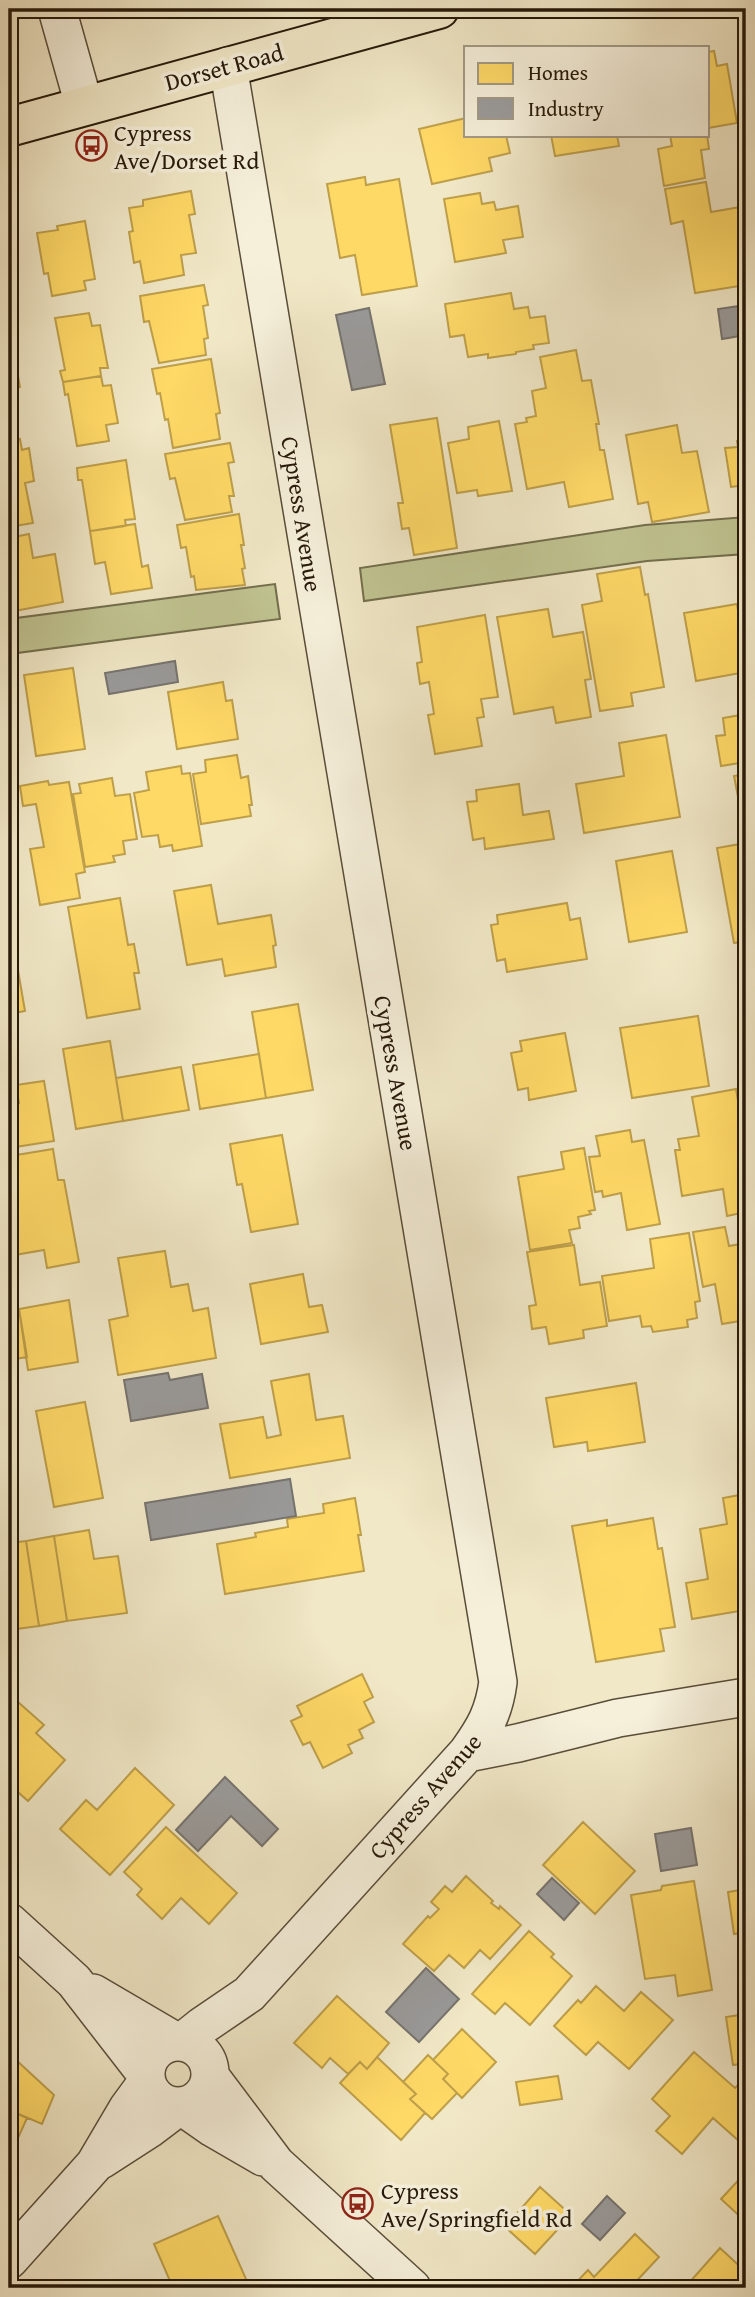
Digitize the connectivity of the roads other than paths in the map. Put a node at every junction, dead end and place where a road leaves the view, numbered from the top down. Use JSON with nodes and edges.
{"nodes":[{"id":1,"x":57,"y":9,"type":"edge"},
{"id":2,"x":439,"y":9,"type":"edge"},
{"id":3,"x":228,"y":66,"type":"junction"},
{"id":4,"x":84,"y":106,"type":"junction"},
{"id":5,"x":9,"y":127,"type":"edge"},
{"id":6,"x":746,"y":1697,"type":"edge"},
{"id":7,"x":490,"y":1717,"type":"junction"},
{"id":8,"x":618,"y":1718,"type":"junction"},
{"id":9,"x":467,"y":1753,"type":"junction"},
{"id":10,"x":9,"y":1922,"type":"edge"},
{"id":11,"x":74,"y":1981,"type":"junction"},
{"id":12,"x":249,"y":1994,"type":"junction"},
{"id":13,"x":179,"y":2042,"type":"junction"},
{"id":14,"x":209,"y":2072,"type":"junction"},
{"id":15,"x":146,"y":2078,"type":"junction"},
{"id":16,"x":180,"y":2107,"type":"junction"},
{"id":17,"x":94,"y":2164,"type":"junction"},
{"id":18,"x":276,"y":2164,"type":"junction"},
{"id":19,"x":9,"y":2260,"type":"edge"},
{"id":20,"x":412,"y":2288,"type":"edge"}],
"edges":[{"from":1,"to":4,"type":"street"},
{"from":2,"to":3,"type":"main road","name":"Dorset Road"},
{"from":3,"to":4,"type":"main road","name":"Dorset Road"},
{"from":3,"to":7,"type":"street","name":"Cypress Avenue"},
{"from":4,"to":5,"type":"main road","name":"Dorset Road"},
{"from":6,"to":8,"type":"street"},
{"from":7,"to":8,"type":"street"},
{"from":7,"to":9,"type":"street","name":"Cypress Avenue"},
{"from":8,"to":9,"type":"street"},
{"from":9,"to":12,"type":"street","name":"Cypress Avenue"},
{"from":10,"to":11,"type":"street"},
{"from":11,"to":13,"type":"street"},
{"from":11,"to":15,"type":"street"},
{"from":12,"to":13,"type":"street","name":"Cypress Avenue"},
{"from":12,"to":14,"type":"street","name":"Cypress Avenue"},
{"from":13,"to":14,"type":"street"},
{"from":13,"to":15,"type":"street"},
{"from":14,"to":16,"type":"street"},
{"from":14,"to":18,"type":"street"},
{"from":15,"to":16,"type":"street"},
{"from":15,"to":17,"type":"street"},
{"from":16,"to":17,"type":"street"},
{"from":16,"to":18,"type":"street"},
{"from":17,"to":19,"type":"street"},
{"from":18,"to":20,"type":"street"}]}
